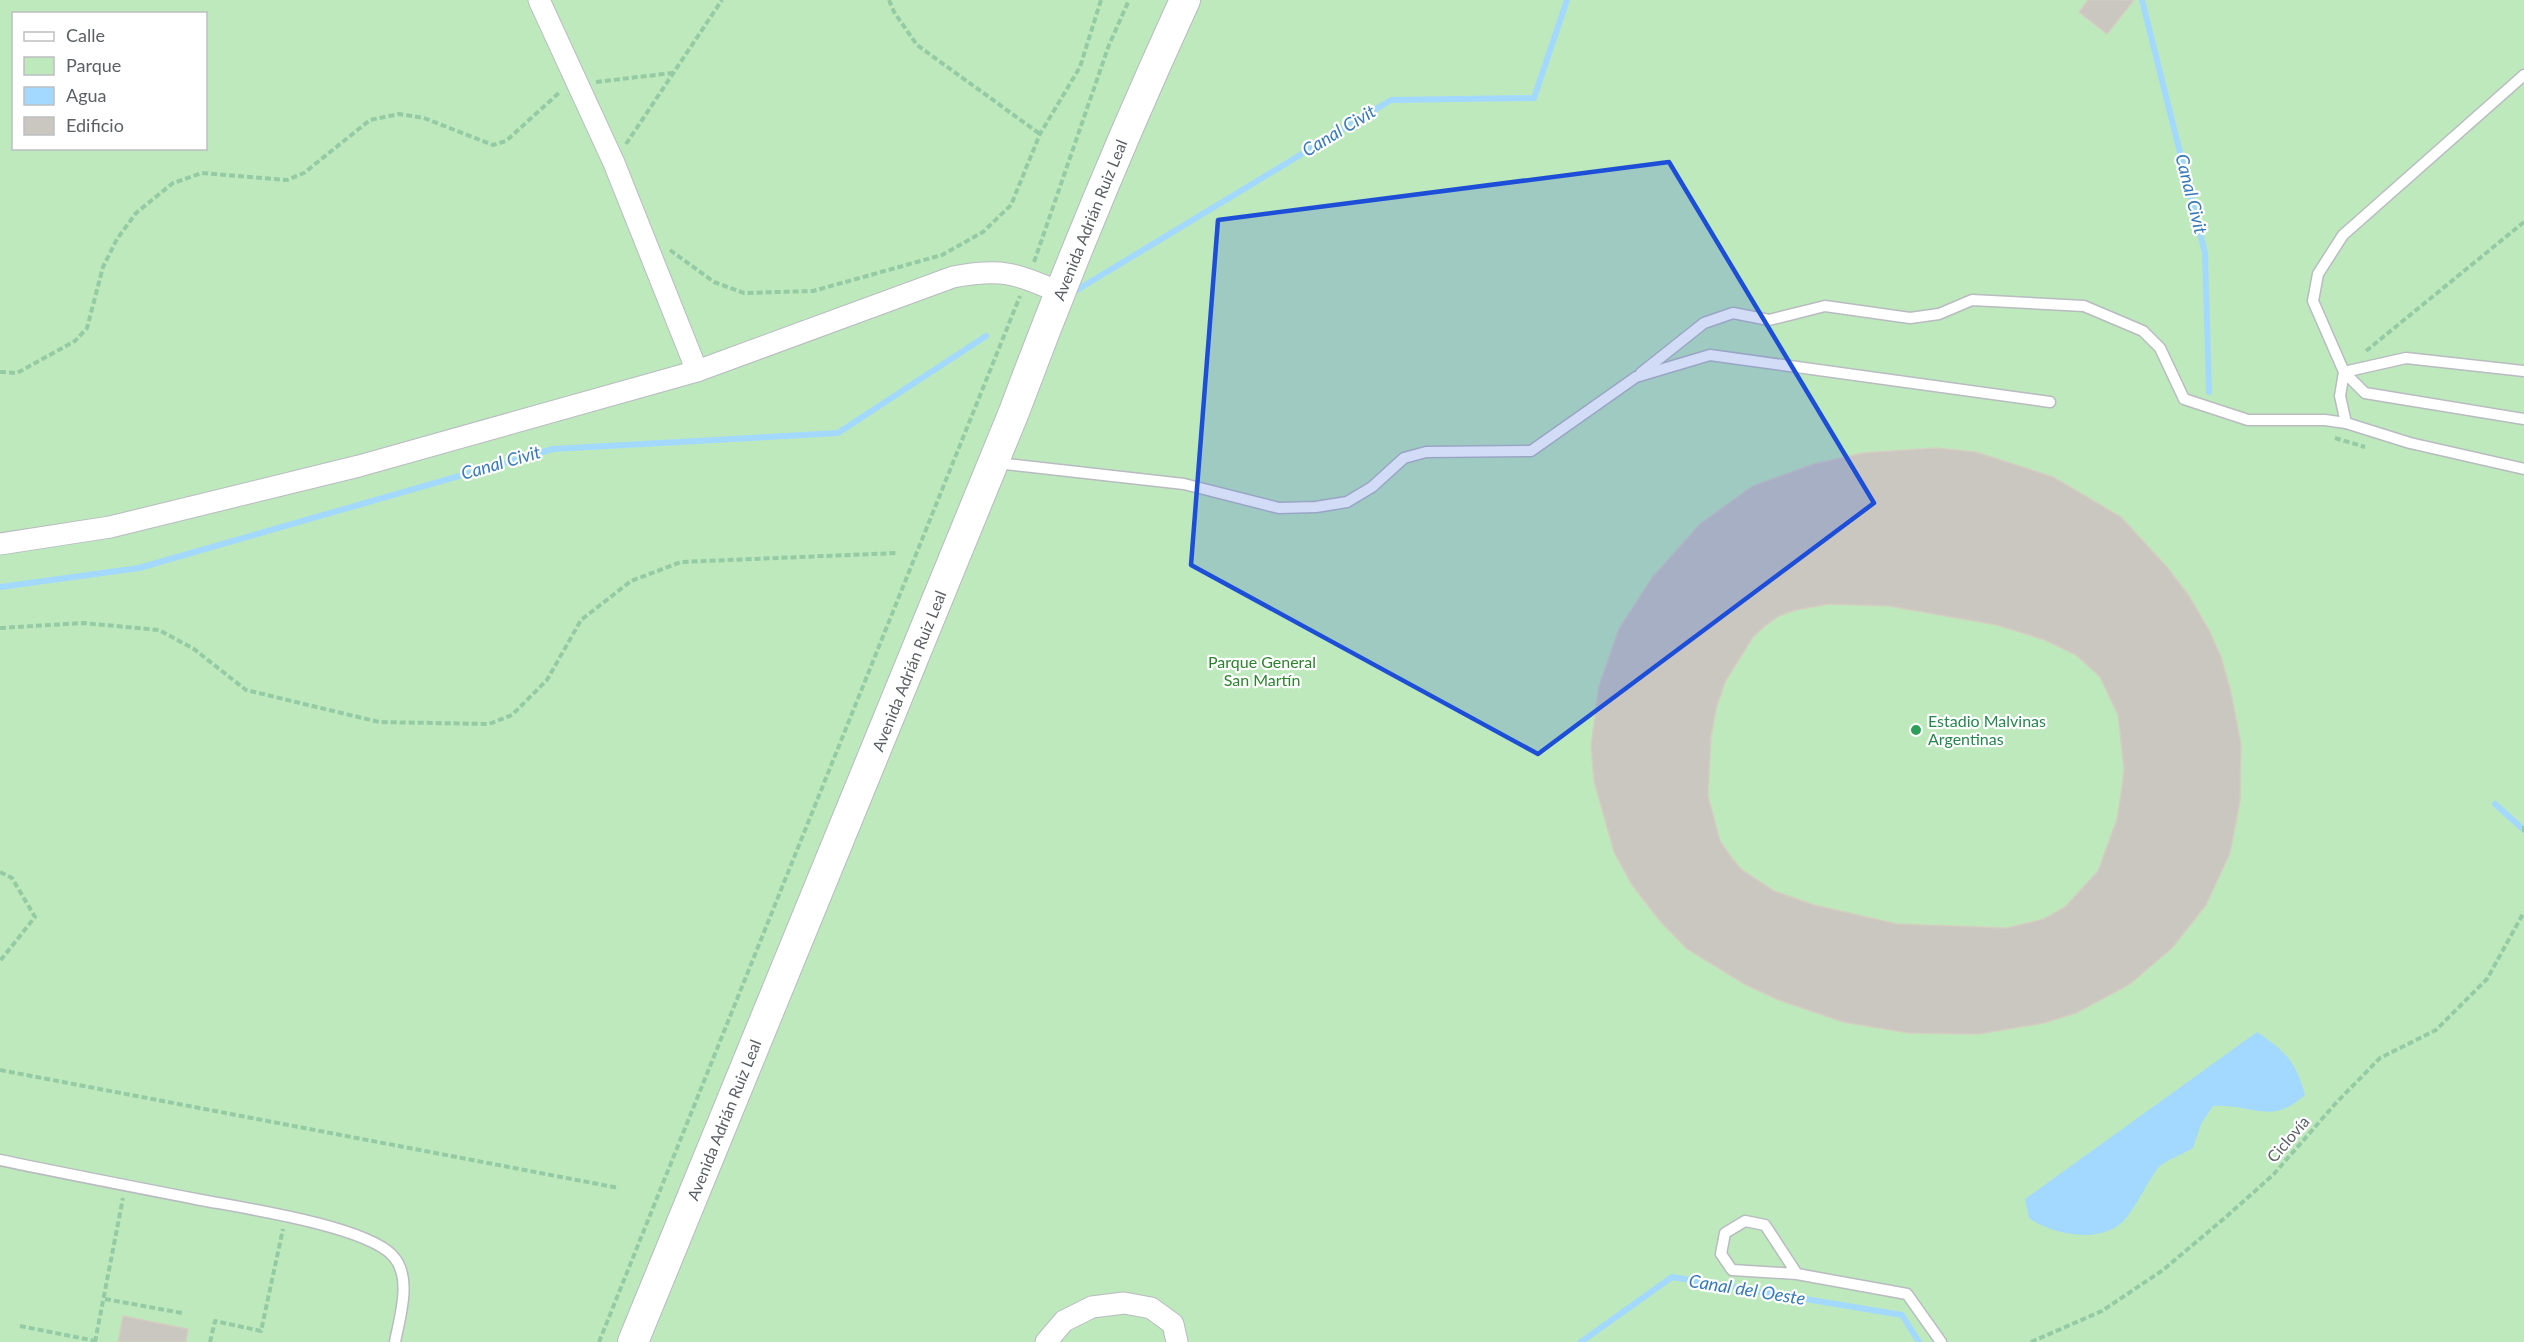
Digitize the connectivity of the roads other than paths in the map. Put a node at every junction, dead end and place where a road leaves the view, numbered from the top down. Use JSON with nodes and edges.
{"nodes":[{"id":1,"x":539,"y":0,"type":"edge"},
{"id":2,"x":1185,"y":0,"type":"edge"},
{"id":3,"x":2524,"y":75,"type":"edge"},
{"id":4,"x":1059,"y":292,"type":"junction"},
{"id":5,"x":696,"y":371,"type":"junction"},
{"id":6,"x":2524,"y":371,"type":"edge"},
{"id":7,"x":2344,"y":372,"type":"junction"},
{"id":8,"x":1636,"y":377,"type":"junction"},
{"id":9,"x":2050,"y":402,"type":"dead end"},
{"id":10,"x":2524,"y":419,"type":"edge"},
{"id":11,"x":2346,"y":423,"type":"junction"},
{"id":12,"x":994,"y":462,"type":"junction"},
{"id":13,"x":2524,"y":469,"type":"edge"},
{"id":14,"x":0,"y":544,"type":"edge"},
{"id":15,"x":0,"y":1160,"type":"edge"},
{"id":16,"x":1797,"y":1274,"type":"junction"},
{"id":17,"x":395,"y":1342,"type":"edge"},
{"id":18,"x":633,"y":1342,"type":"edge"},
{"id":19,"x":1046,"y":1342,"type":"edge"},
{"id":20,"x":1177,"y":1342,"type":"edge"},
{"id":21,"x":1941,"y":1342,"type":"edge"}],
"edges":[{"from":1,"to":5,"type":"street"},
{"from":2,"to":4,"type":"street","name":"Avenida Adrián Ruiz Leal"},
{"from":3,"to":7,"type":"lane"},
{"from":4,"to":5,"type":"street"},
{"from":4,"to":12,"type":"street","name":"Avenida Adrián Ruiz Leal"},
{"from":5,"to":14,"type":"street"},
{"from":6,"to":7,"type":"lane"},
{"from":7,"to":10,"type":"lane"},
{"from":7,"to":11,"type":"lane"},
{"from":8,"to":9,"type":"lane"},
{"from":8,"to":11,"type":"lane"},
{"from":8,"to":12,"type":"lane"},
{"from":11,"to":13,"type":"lane"},
{"from":12,"to":18,"type":"street","name":"Avenida Adrián Ruiz Leal"},
{"from":15,"to":17,"type":"lane"},
{"from":16,"to":16,"type":"lane"},
{"from":16,"to":21,"type":"lane"},
{"from":19,"to":20,"type":"street"}]}
